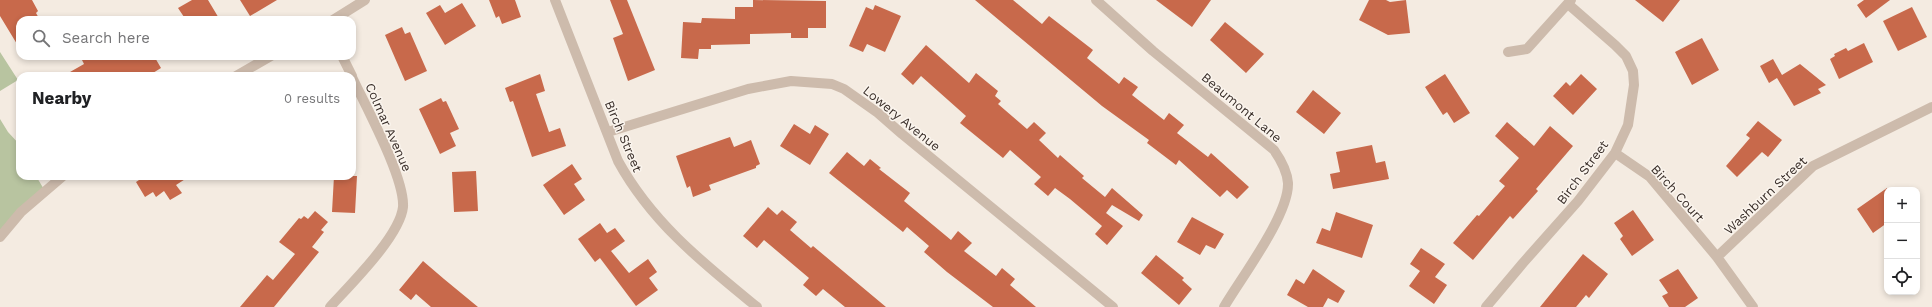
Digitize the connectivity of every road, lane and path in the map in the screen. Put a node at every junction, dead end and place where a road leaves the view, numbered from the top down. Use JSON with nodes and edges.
{"nodes":[{"id":1,"x":365,"y":0,"type":"edge"},
{"id":2,"x":555,"y":0,"type":"edge"},
{"id":3,"x":1096,"y":0,"type":"edge"},
{"id":4,"x":1570,"y":2,"type":"edge"},
{"id":5,"x":339,"y":16,"type":"edge"},
{"id":6,"x":1508,"y":52,"type":"dead end"},
{"id":7,"x":264,"y":60,"type":"edge"},
{"id":8,"x":344,"y":60,"type":"edge"},
{"id":9,"x":243,"y":72,"type":"edge"},
{"id":10,"x":350,"y":72,"type":"edge"},
{"id":11,"x":356,"y":85,"type":"edge"},
{"id":12,"x":1932,"y":107,"type":"edge"},
{"id":13,"x":608,"y":132,"type":"junction"},
{"id":14,"x":1615,"y":153,"type":"junction"},
{"id":15,"x":59,"y":180,"type":"edge"},
{"id":16,"x":0,"y":237,"type":"edge"},
{"id":17,"x":1717,"y":257,"type":"junction"},
{"id":18,"x":337,"y":305,"type":"edge"},
{"id":19,"x":757,"y":307,"type":"edge"},
{"id":20,"x":1113,"y":307,"type":"edge"},
{"id":21,"x":1224,"y":307,"type":"edge"},
{"id":22,"x":1486,"y":307,"type":"edge"},
{"id":23,"x":1753,"y":307,"type":"edge"}],
"edges":[{"from":1,"to":5,"type":"street"},
{"from":2,"to":13,"type":"street","name":"Birch Street"},
{"from":3,"to":21,"type":"street","name":"Beaumont Lane"},
{"from":4,"to":6,"type":"street"},
{"from":4,"to":14,"type":"street","name":"Birch Street"},
{"from":7,"to":9,"type":"street"},
{"from":8,"to":10,"type":"street","name":"Colmar Avenue"},
{"from":11,"to":18,"type":"street","name":"Colmar Avenue"},
{"from":12,"to":17,"type":"street","name":"Washburn Street"},
{"from":13,"to":19,"type":"street","name":"Birch Street"},
{"from":13,"to":20,"type":"street","name":"Lowery Avenue"},
{"from":14,"to":17,"type":"street","name":"Birch Court"},
{"from":14,"to":22,"type":"street","name":"Birch Street"},
{"from":15,"to":16,"type":"street"},
{"from":17,"to":23,"type":"street"}]}
